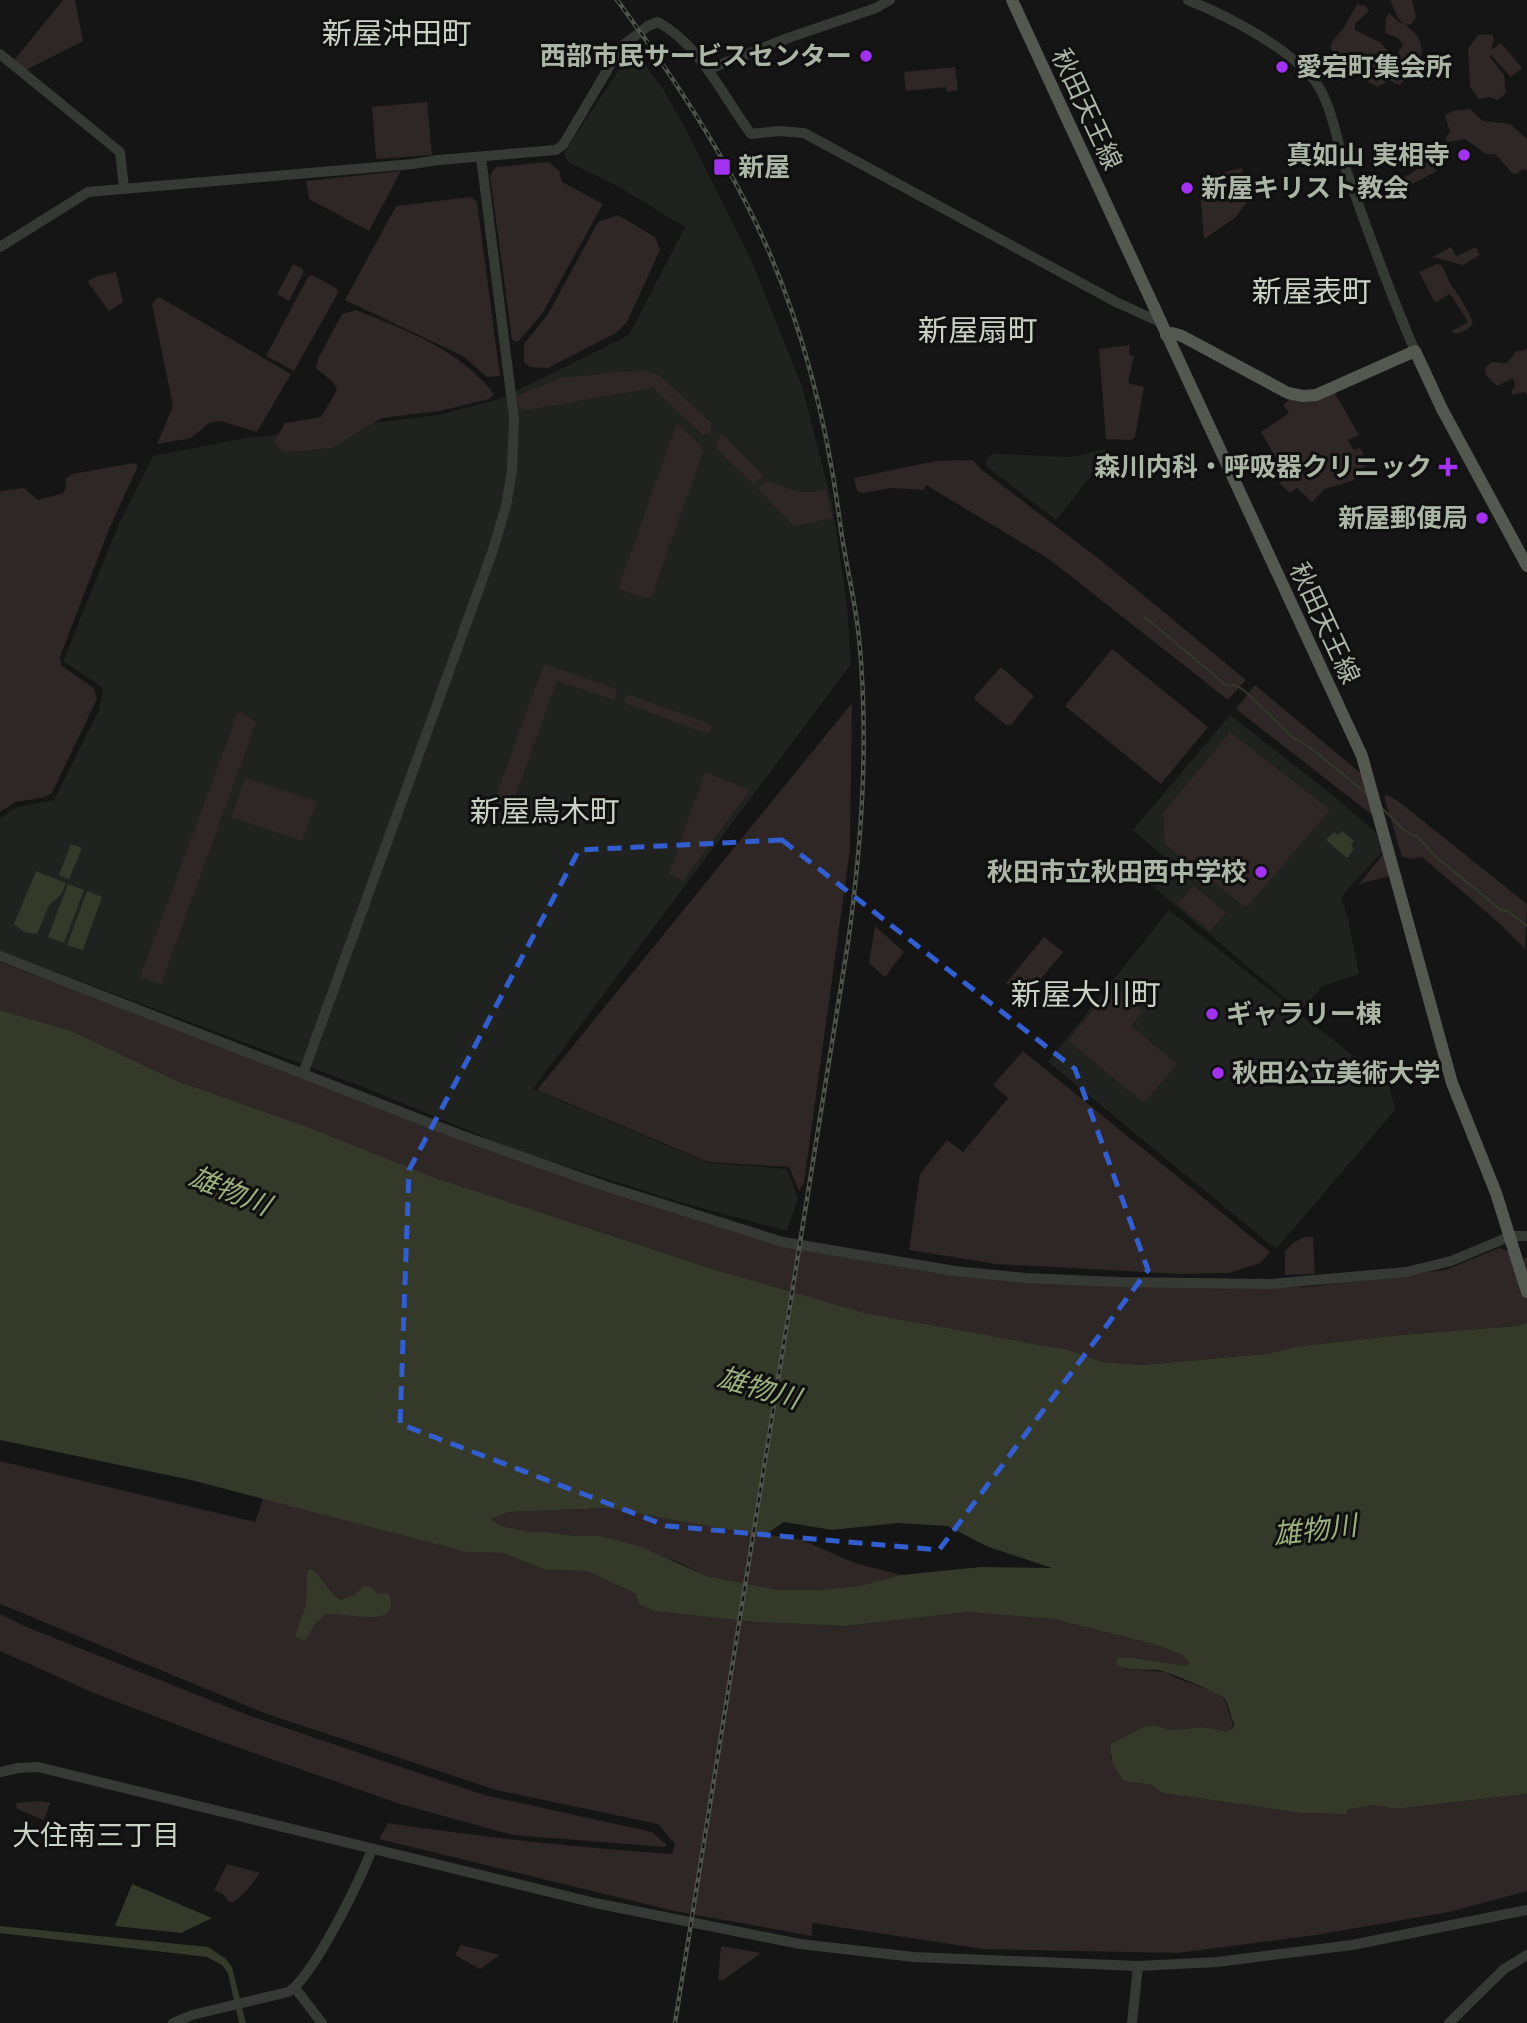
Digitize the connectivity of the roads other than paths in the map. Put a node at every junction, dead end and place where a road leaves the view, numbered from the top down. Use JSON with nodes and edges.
{"nodes":[{"id":1,"x":890,"y":0,"type":"edge"},
{"id":2,"x":1012,"y":0,"type":"edge"},
{"id":3,"x":1188,"y":0,"type":"edge"},
{"id":4,"x":0,"y":54,"type":"edge"},
{"id":5,"x":709,"y":69,"type":"junction"},
{"id":6,"x":481,"y":157,"type":"junction"},
{"id":7,"x":124,"y":188,"type":"junction"},
{"id":8,"x":0,"y":247,"type":"edge"},
{"id":9,"x":1160,"y":322,"type":"junction"},
{"id":10,"x":1167,"y":335,"type":"junction"},
{"id":11,"x":1415,"y":351,"type":"junction"},
{"id":12,"x":1527,"y":566,"type":"edge"},
{"id":13,"x":0,"y":956,"type":"edge"},
{"id":14,"x":303,"y":1074,"type":"junction"},
{"id":15,"x":1511,"y":1236,"type":"junction"},
{"id":16,"x":1527,"y":1236,"type":"edge"},
{"id":17,"x":1527,"y":1292,"type":"edge"},
{"id":18,"x":0,"y":1772,"type":"edge"},
{"id":19,"x":372,"y":1849,"type":"junction"},
{"id":20,"x":1527,"y":1910,"type":"edge"},
{"id":21,"x":1527,"y":1955,"type":"edge"},
{"id":22,"x":1138,"y":1966,"type":"junction"},
{"id":23,"x":295,"y":1988,"type":"junction"},
{"id":24,"x":173,"y":2023,"type":"edge"},
{"id":25,"x":322,"y":2023,"type":"edge"},
{"id":26,"x":1132,"y":2023,"type":"edge"},
{"id":27,"x":1450,"y":2023,"type":"edge"}],
"edges":[{"from":1,"to":5,"type":"street"},
{"from":2,"to":9,"type":"main road","name":"秋田天王線"},
{"from":3,"to":11,"type":"street"},
{"from":4,"to":7,"type":"street"},
{"from":5,"to":6,"type":"street"},
{"from":5,"to":9,"type":"street"},
{"from":6,"to":7,"type":"street"},
{"from":6,"to":14,"type":"street"},
{"from":7,"to":8,"type":"street"},
{"from":9,"to":10,"type":"main road","name":"秋田天王線"},
{"from":10,"to":11,"type":"main road"},
{"from":10,"to":15,"type":"main road","name":"秋田天王線"},
{"from":11,"to":12,"type":"main road"},
{"from":13,"to":14,"type":"street"},
{"from":14,"to":15,"type":"street"},
{"from":15,"to":16,"type":"street"},
{"from":15,"to":17,"type":"main road","name":"秋田天王線"},
{"from":18,"to":19,"type":"street"},
{"from":19,"to":22,"type":"street"},
{"from":19,"to":23,"type":"street"},
{"from":20,"to":22,"type":"street"},
{"from":21,"to":27,"type":"street"},
{"from":22,"to":26,"type":"street"},
{"from":23,"to":24,"type":"street"},
{"from":23,"to":25,"type":"street"}]}
